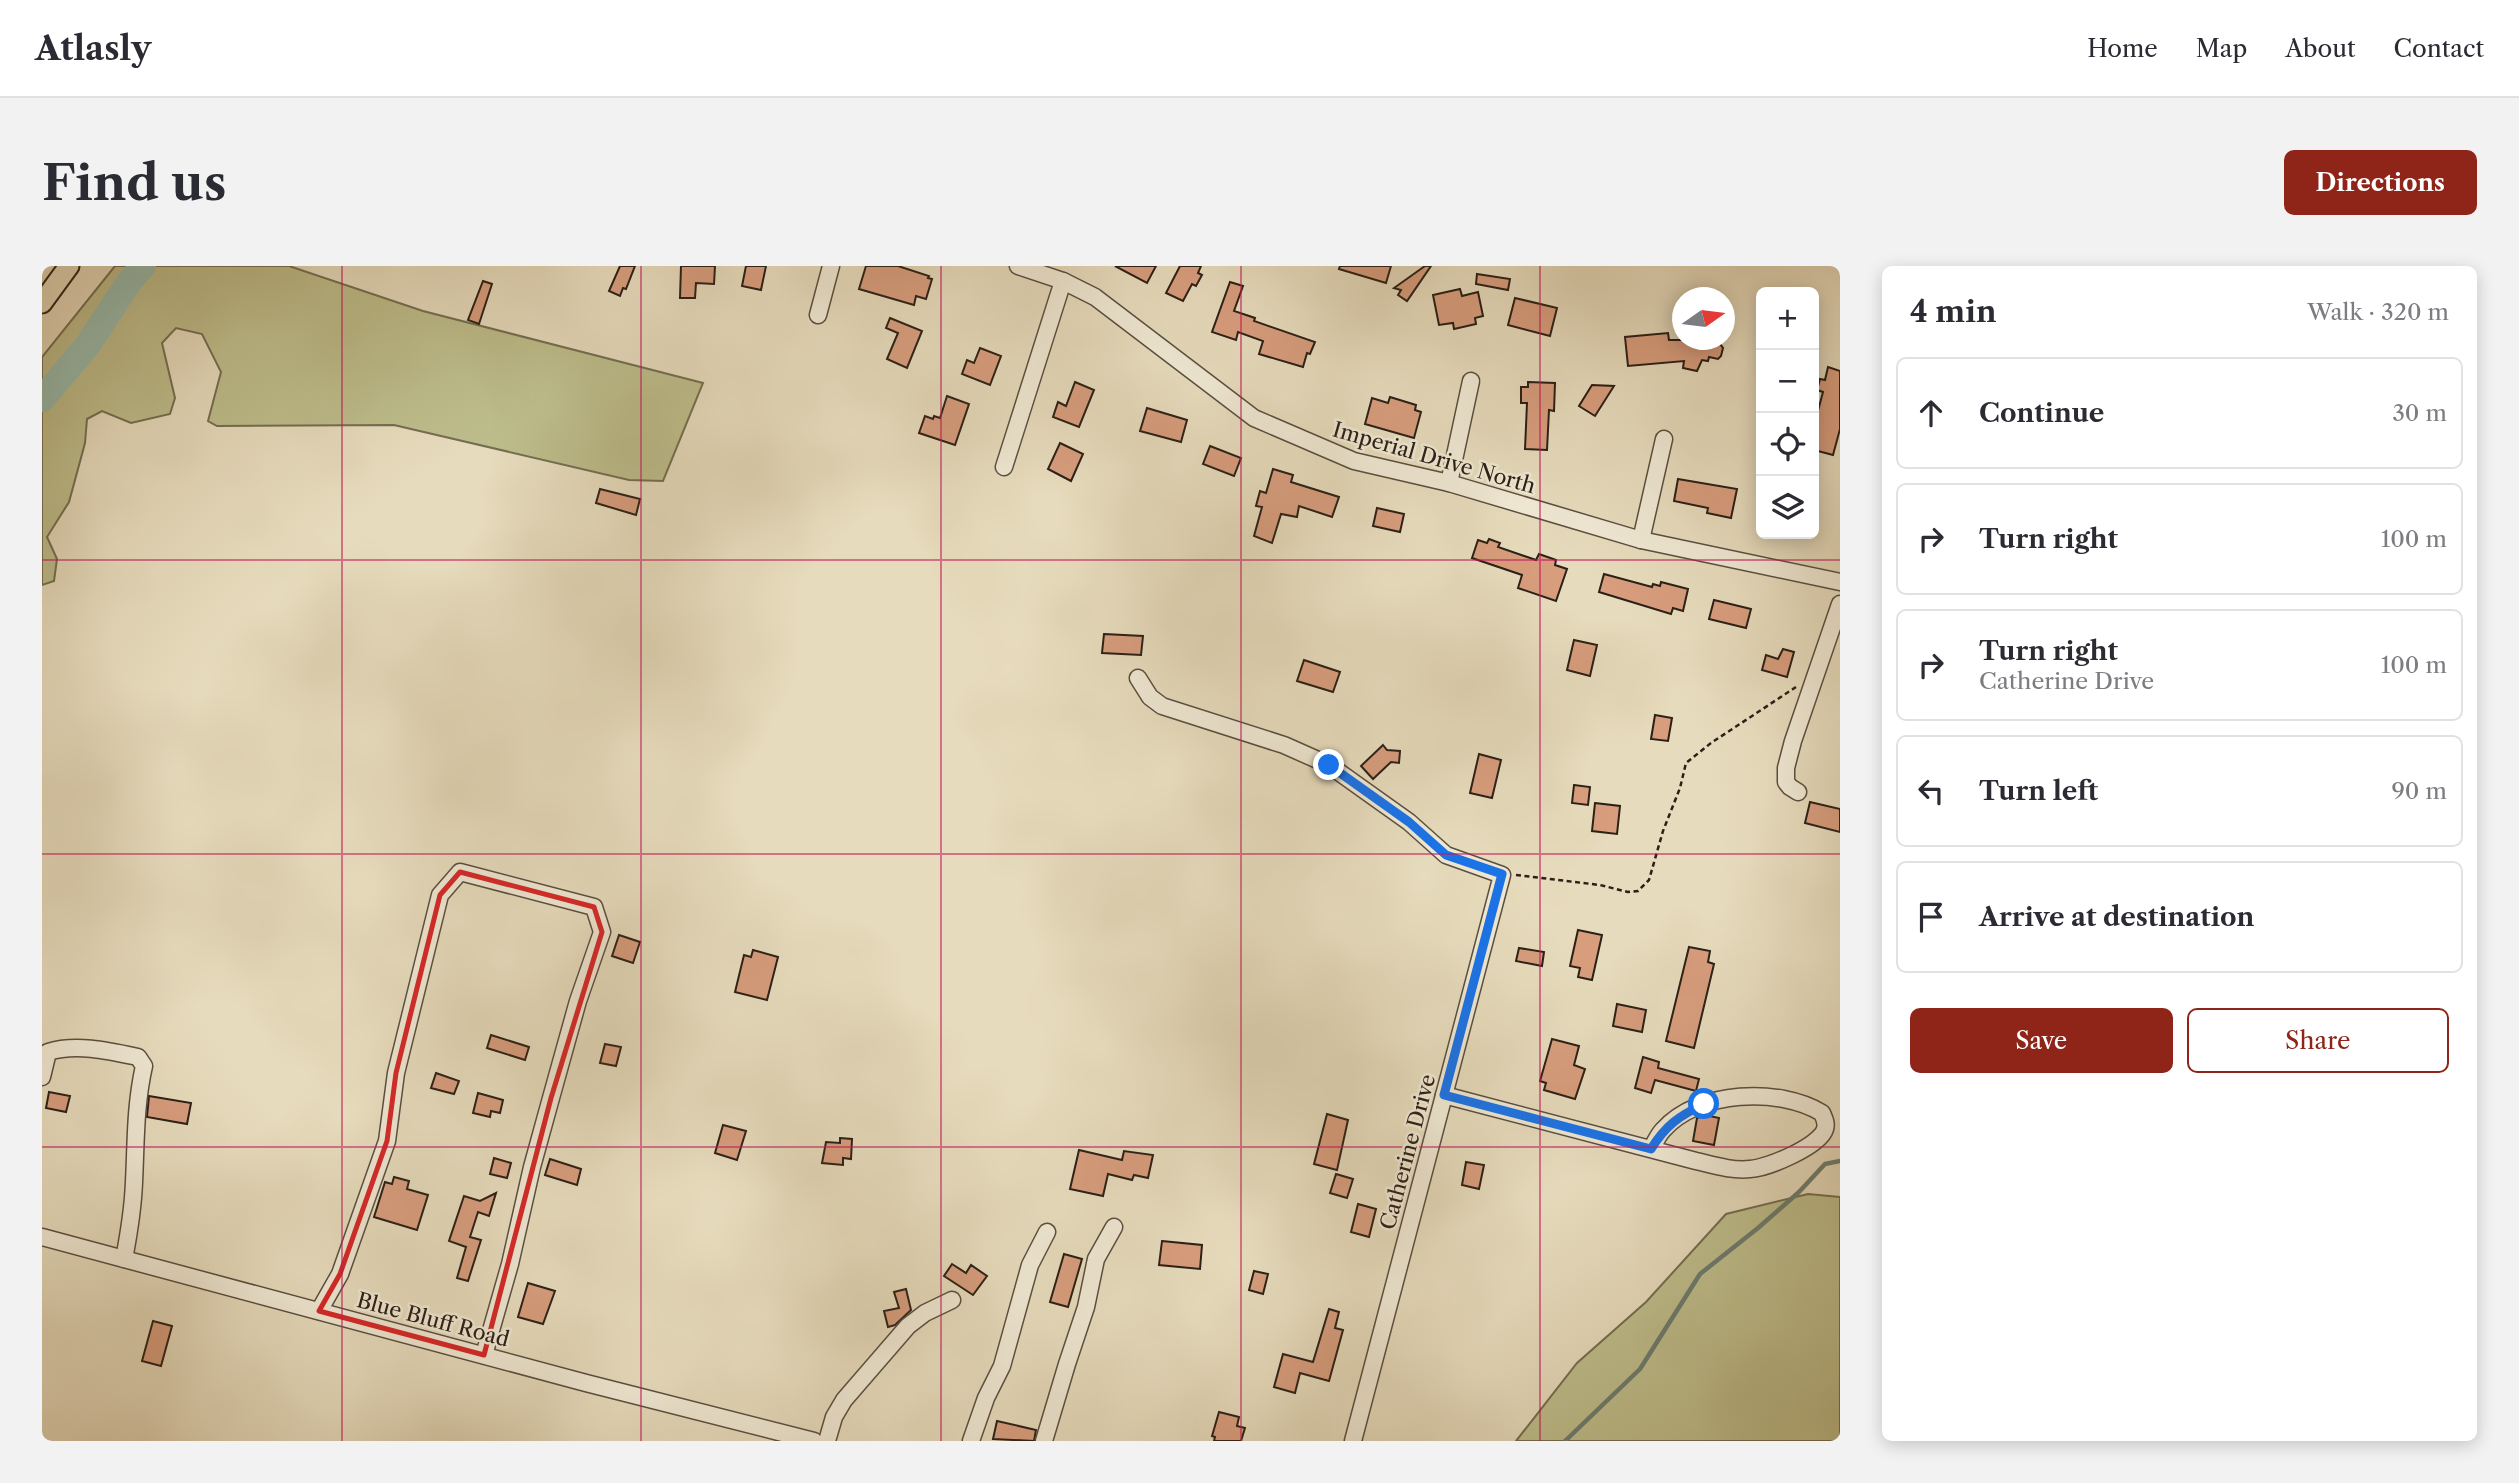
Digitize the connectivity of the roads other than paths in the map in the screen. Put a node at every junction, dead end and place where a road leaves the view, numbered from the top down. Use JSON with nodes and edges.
{"nodes":[{"id":1,"x":69,"y":266,"type":"edge"},
{"id":2,"x":831,"y":266,"type":"edge"},
{"id":3,"x":1018,"y":266,"type":"edge"},
{"id":4,"x":1063,"y":281,"type":"junction"},
{"id":5,"x":42,"y":303,"type":"edge"},
{"id":6,"x":818,"y":315,"type":"dead end"},
{"id":7,"x":1471,"y":382,"type":"dead end"},
{"id":8,"x":1664,"y":439,"type":"dead end"},
{"id":9,"x":1004,"y":467,"type":"dead end"},
{"id":10,"x":1449,"y":483,"type":"junction"},
{"id":11,"x":1641,"y":540,"type":"junction"},
{"id":12,"x":1840,"y":582,"type":"edge"},
{"id":13,"x":1840,"y":604,"type":"edge"},
{"id":14,"x":1138,"y":678,"type":"dead end"},
{"id":15,"x":1798,"y":792,"type":"dead end"},
{"id":16,"x":42,"y":1077,"type":"edge"},
{"id":17,"x":1444,"y":1095,"type":"junction"},
{"id":18,"x":1651,"y":1149,"type":"junction"},
{"id":19,"x":1114,"y":1227,"type":"dead end"},
{"id":20,"x":1046,"y":1232,"type":"dead end"},
{"id":21,"x":42,"y":1237,"type":"edge"},
{"id":22,"x":124,"y":1259,"type":"junction"},
{"id":23,"x":952,"y":1300,"type":"dead end"},
{"id":24,"x":319,"y":1311,"type":"junction"},
{"id":25,"x":484,"y":1355,"type":"junction"},
{"id":26,"x":814,"y":1441,"type":"edge"},
{"id":27,"x":827,"y":1441,"type":"edge"},
{"id":28,"x":971,"y":1441,"type":"edge"},
{"id":29,"x":1044,"y":1441,"type":"edge"},
{"id":30,"x":1353,"y":1441,"type":"edge"}],
"edges":[{"from":1,"to":5,"type":"main road"},
{"from":2,"to":6,"type":"street"},
{"from":3,"to":4,"type":"street","name":"Imperial Drive North"},
{"from":4,"to":9,"type":"street"},
{"from":4,"to":10,"type":"street","name":"Imperial Drive North"},
{"from":7,"to":10,"type":"street"},
{"from":8,"to":11,"type":"street"},
{"from":10,"to":11,"type":"street","name":"Imperial Drive North"},
{"from":11,"to":12,"type":"street","name":"Imperial Drive North"},
{"from":13,"to":15,"type":"street"},
{"from":14,"to":17,"type":"street","name":"Catherine Drive"},
{"from":16,"to":22,"type":"street"},
{"from":17,"to":18,"type":"street"},
{"from":17,"to":30,"type":"street","name":"Catherine Drive"},
{"from":18,"to":18,"type":"street"},
{"from":19,"to":29,"type":"street"},
{"from":20,"to":28,"type":"street"},
{"from":21,"to":22,"type":"street","name":"Blue Bluff Road"},
{"from":22,"to":24,"type":"street","name":"Blue Bluff Road"},
{"from":23,"to":27,"type":"street"},
{"from":24,"to":25,"type":"street","name":"Blue Bluff Road"},
{"from":24,"to":25,"type":"street"},
{"from":25,"to":26,"type":"street","name":"Blue Bluff Road"}]}
